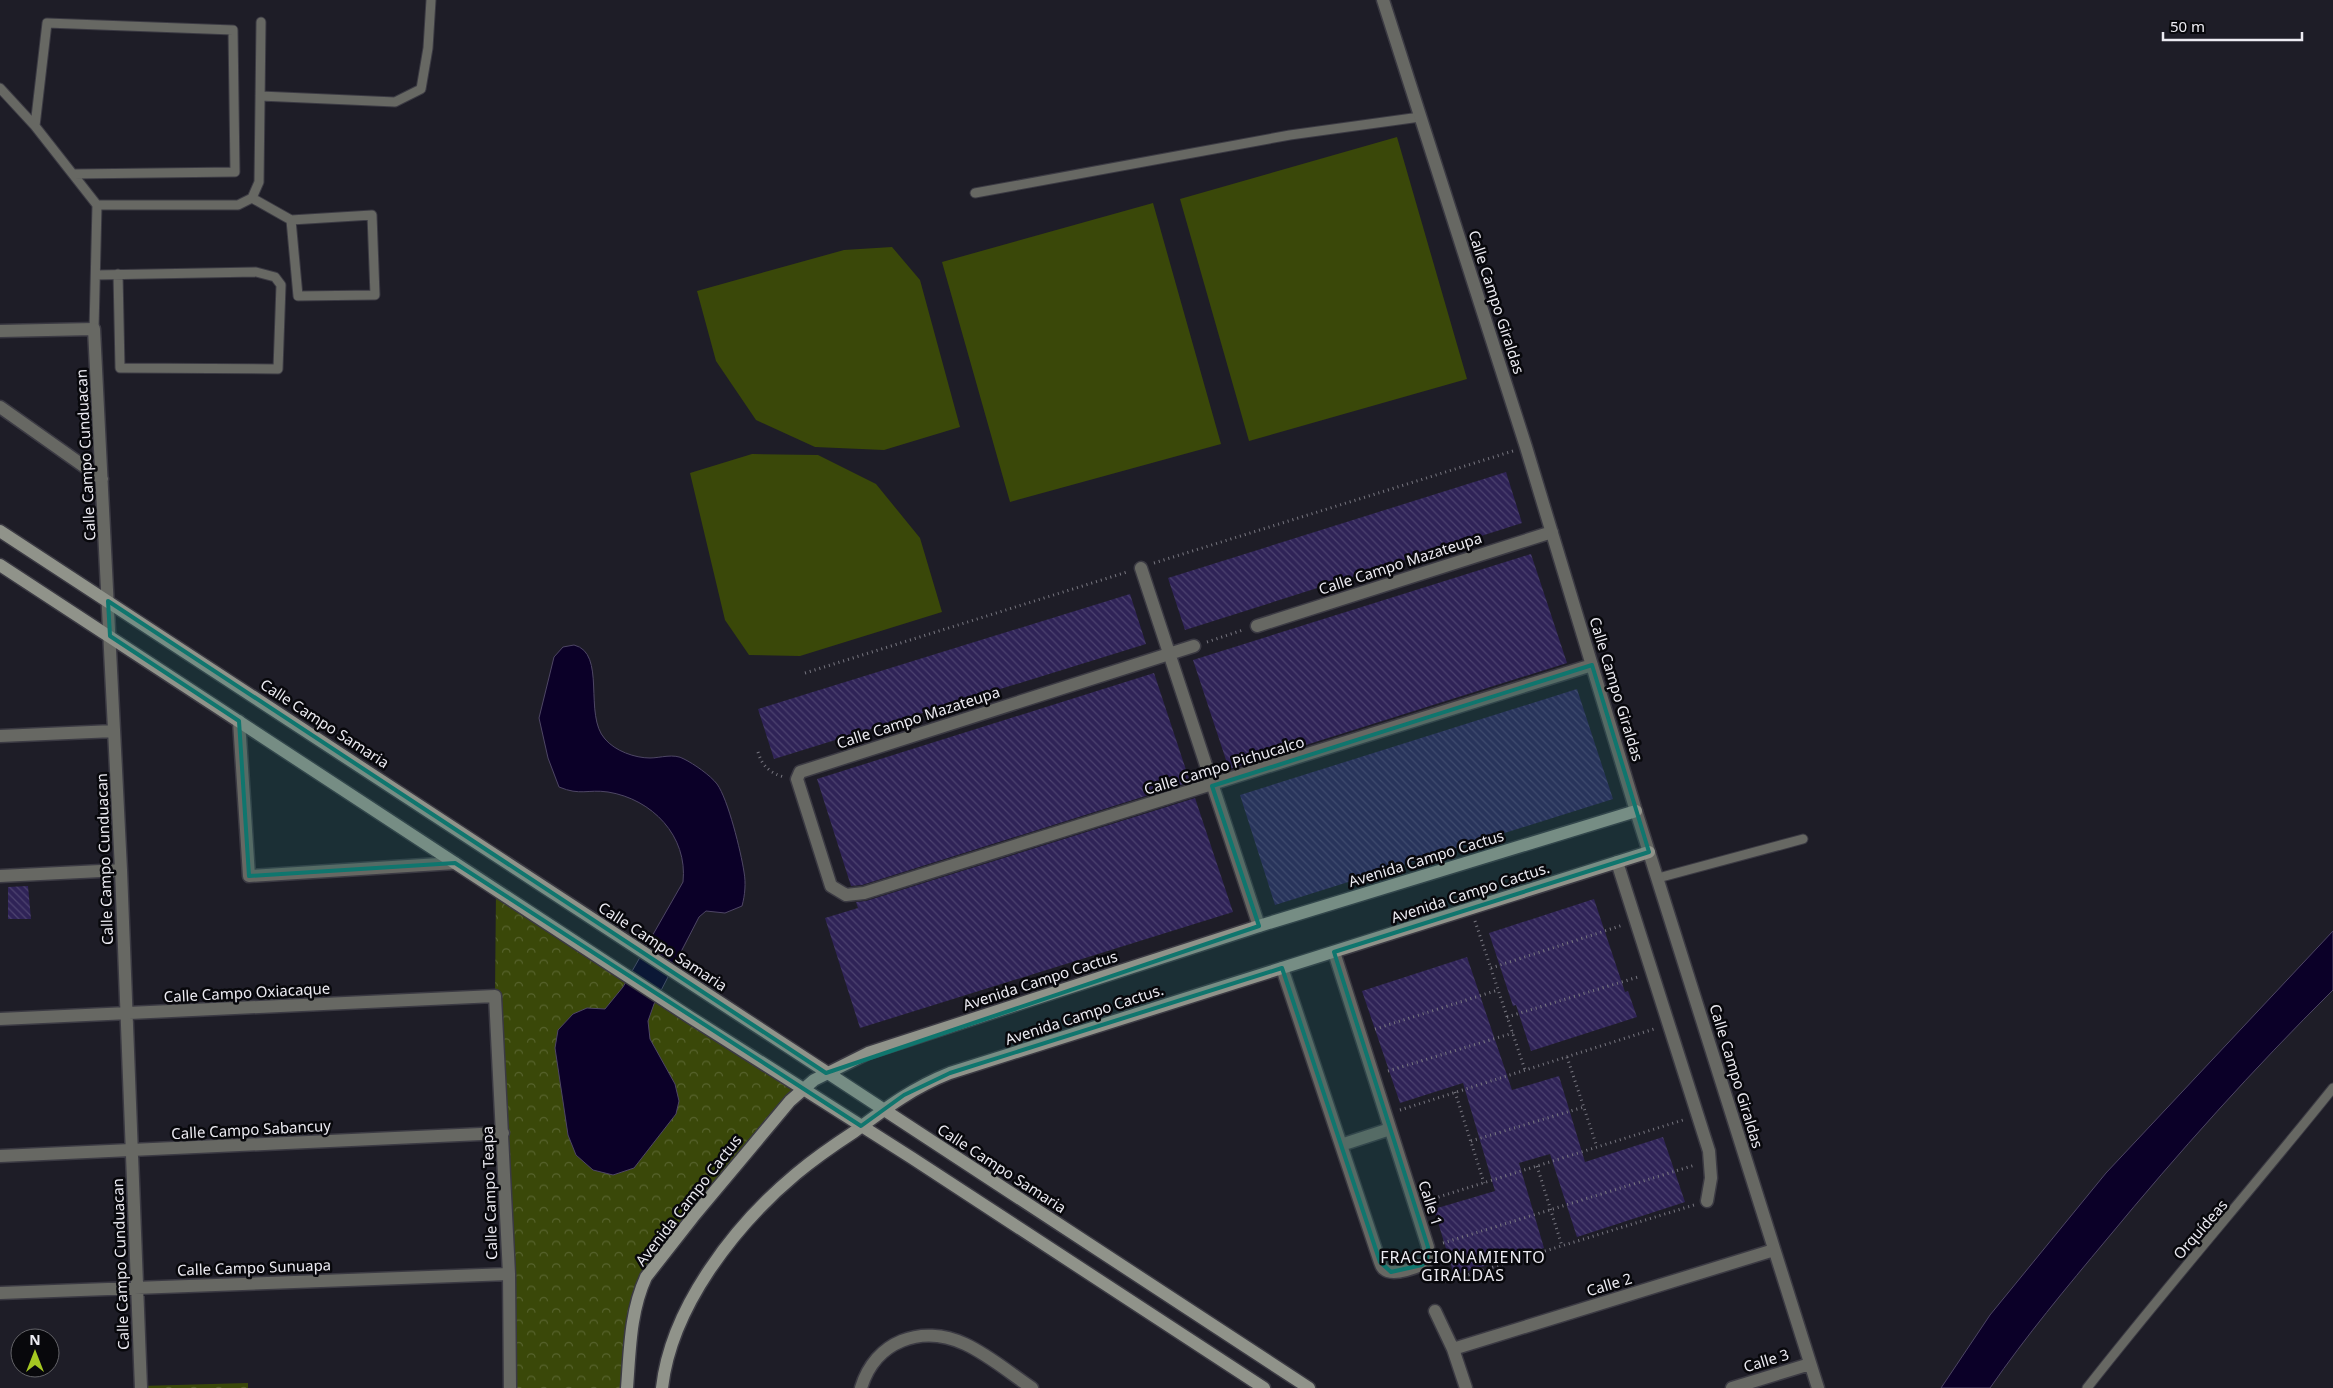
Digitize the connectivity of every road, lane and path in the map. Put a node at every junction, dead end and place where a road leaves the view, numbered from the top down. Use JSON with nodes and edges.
{"nodes":[{"id":1,"x":431,"y":0,"type":"edge"},
{"id":2,"x":1383,"y":0,"type":"edge"},
{"id":3,"x":261,"y":22,"type":"dead end"},
{"id":4,"x":0,"y":88,"type":"edge"},
{"id":5,"x":260,"y":96,"type":"junction"},
{"id":6,"x":1420,"y":117,"type":"junction"},
{"id":7,"x":35,"y":126,"type":"junction"},
{"id":8,"x":73,"y":174,"type":"junction"},
{"id":9,"x":975,"y":193,"type":"dead end"},
{"id":10,"x":252,"y":198,"type":"junction"},
{"id":11,"x":97,"y":205,"type":"junction"},
{"id":12,"x":291,"y":220,"type":"junction"},
{"id":13,"x":118,"y":274,"type":"junction"},
{"id":14,"x":96,"y":275,"type":"junction"},
{"id":15,"x":94,"y":329,"type":"junction"},
{"id":16,"x":0,"y":331,"type":"edge"},
{"id":17,"x":0,"y":406,"type":"edge"},
{"id":18,"x":1526,"y":447,"type":"junction"},
{"id":19,"x":102,"y":479,"type":"junction"},
{"id":20,"x":0,"y":531,"type":"edge"},
{"id":21,"x":1552,"y":532,"type":"junction"},
{"id":22,"x":0,"y":565,"type":"edge"},
{"id":23,"x":1141,"y":568,"type":"junction"},
{"id":24,"x":108,"y":601,"type":"junction"},
{"id":25,"x":1257,"y":626,"type":"joint"},
{"id":26,"x":110,"y":636,"type":"junction"},
{"id":27,"x":1194,"y":646,"type":"joint"},
{"id":28,"x":1169,"y":654,"type":"junction"},
{"id":29,"x":1592,"y":665,"type":"junction"},
{"id":30,"x":805,"y":673,"type":"dead end"},
{"id":31,"x":239,"y":721,"type":"junction"},
{"id":32,"x":114,"y":730,"type":"junction"},
{"id":33,"x":0,"y":736,"type":"edge"},
{"id":34,"x":758,"y":752,"type":"dead end"},
{"id":35,"x":797,"y":779,"type":"junction"},
{"id":36,"x":1212,"y":786,"type":"junction"},
{"id":37,"x":1636,"y":811,"type":"junction"},
{"id":38,"x":1803,"y":839,"type":"dead end"},
{"id":39,"x":1649,"y":852,"type":"junction"},
{"id":40,"x":1617,"y":862,"type":"junction"},
{"id":41,"x":455,"y":863,"type":"junction"},
{"id":42,"x":121,"y":870,"type":"junction"},
{"id":43,"x":0,"y":876,"type":"edge"},
{"id":44,"x":1658,"y":878,"type":"junction"},
{"id":45,"x":1471,"y":908,"type":"junction"},
{"id":46,"x":1636,"y":921,"type":"junction"},
{"id":47,"x":1259,"y":926,"type":"junction"},
{"id":48,"x":1334,"y":952,"type":"junction"},
{"id":49,"x":1282,"y":968,"type":"junction"},
{"id":50,"x":1491,"y":968,"type":"junction"},
{"id":51,"x":1652,"y":972,"type":"junction"},
{"id":52,"x":1498,"y":990,"type":"junction"},
{"id":53,"x":495,"y":996,"type":"joint"},
{"id":54,"x":126,"y":1014,"type":"junction"},
{"id":55,"x":1507,"y":1017,"type":"junction"},
{"id":56,"x":0,"y":1019,"type":"edge"},
{"id":57,"x":1668,"y":1024,"type":"junction"},
{"id":58,"x":1360,"y":1033,"type":"junction"},
{"id":59,"x":1513,"y":1033,"type":"junction"},
{"id":60,"x":1566,"y":1056,"type":"junction"},
{"id":61,"x":1525,"y":1070,"type":"junction"},
{"id":62,"x":826,"y":1073,"type":"junction"},
{"id":63,"x":1373,"y":1075,"type":"junction"},
{"id":64,"x":2333,"y":1088,"type":"edge"},
{"id":65,"x":803,"y":1089,"type":"junction"},
{"id":66,"x":1455,"y":1092,"type":"junction"},
{"id":67,"x":1584,"y":1107,"type":"junction"},
{"id":68,"x":882,"y":1110,"type":"junction"},
{"id":69,"x":1385,"y":1115,"type":"junction"},
{"id":70,"x":1698,"y":1115,"type":"junction"},
{"id":71,"x":861,"y":1126,"type":"junction"},
{"id":72,"x":1390,"y":1129,"type":"junction"},
{"id":73,"x":503,"y":1133,"type":"junction"},
{"id":74,"x":1471,"y":1142,"type":"junction"},
{"id":75,"x":1341,"y":1145,"type":"junction"},
{"id":76,"x":1597,"y":1147,"type":"junction"},
{"id":77,"x":132,"y":1151,"type":"junction"},
{"id":78,"x":0,"y":1156,"type":"edge"},
{"id":79,"x":1711,"y":1160,"type":"junction"},
{"id":80,"x":1537,"y":1166,"type":"junction"},
{"id":81,"x":1484,"y":1183,"type":"junction"},
{"id":82,"x":1707,"y":1201,"type":"joint"},
{"id":83,"x":1414,"y":1205,"type":"junction"},
{"id":84,"x":1550,"y":1210,"type":"junction"},
{"id":85,"x":1562,"y":1246,"type":"junction"},
{"id":86,"x":1428,"y":1247,"type":"junction"},
{"id":87,"x":1774,"y":1250,"type":"junction"},
{"id":88,"x":1422,"y":1265,"type":"junction"},
{"id":89,"x":509,"y":1274,"type":"junction"},
{"id":90,"x":138,"y":1287,"type":"junction"},
{"id":91,"x":0,"y":1293,"type":"edge"},
{"id":92,"x":1435,"y":1311,"type":"dead end"},
{"id":93,"x":1453,"y":1349,"type":"junction"},
{"id":94,"x":1810,"y":1364,"type":"junction"},
{"id":95,"x":141,"y":1388,"type":"edge"},
{"id":96,"x":510,"y":1388,"type":"edge"},
{"id":97,"x":628,"y":1388,"type":"edge"},
{"id":98,"x":662,"y":1388,"type":"edge"},
{"id":99,"x":861,"y":1388,"type":"edge"},
{"id":100,"x":1032,"y":1388,"type":"edge"},
{"id":101,"x":1264,"y":1388,"type":"edge"},
{"id":102,"x":1309,"y":1388,"type":"edge"},
{"id":103,"x":1466,"y":1388,"type":"edge"},
{"id":104,"x":1732,"y":1388,"type":"edge"},
{"id":105,"x":1818,"y":1388,"type":"edge"},
{"id":106,"x":2087,"y":1388,"type":"edge"}],
"edges":[{"from":1,"to":5,"type":"lane"},
{"from":2,"to":6,"type":"street","name":"Calle Campo Giraldas"},
{"from":3,"to":5,"type":"lane"},
{"from":4,"to":7,"type":"lane"},
{"from":5,"to":10,"type":"lane"},
{"from":6,"to":9,"type":"lane"},
{"from":6,"to":18,"type":"street","name":"Calle Campo Giraldas"},
{"from":7,"to":8,"type":"lane"},
{"from":7,"to":8,"type":"lane"},
{"from":8,"to":11,"type":"lane"},
{"from":10,"to":11,"type":"lane"},
{"from":10,"to":12,"type":"lane"},
{"from":11,"to":14,"type":"lane"},
{"from":12,"to":12,"type":"lane"},
{"from":13,"to":13,"type":"lane"},
{"from":13,"to":14,"type":"lane"},
{"from":14,"to":15,"type":"lane"},
{"from":15,"to":16,"type":"street"},
{"from":15,"to":19,"type":"street","name":"Calle Campo Cunduacan"},
{"from":17,"to":19,"type":"street"},
{"from":18,"to":21,"type":"street","name":"Calle Campo Giraldas"},
{"from":18,"to":23,"type":"path"},
{"from":19,"to":24,"type":"street","name":"Calle Campo Cunduacan"},
{"from":20,"to":24,"type":"street","name":"Calle Campo Samaria"},
{"from":21,"to":25,"type":"street","name":"Calle Campo Mazateupa"},
{"from":21,"to":29,"type":"street","name":"Calle Campo Giraldas"},
{"from":22,"to":26,"type":"street"},
{"from":23,"to":28,"type":"street"},
{"from":23,"to":30,"type":"path"},
{"from":24,"to":26,"type":"street","name":"Calle Campo Cunduacan"},
{"from":24,"to":62,"type":"street","name":"Calle Campo Samaria"},
{"from":25,"to":27,"type":"path"},
{"from":26,"to":31,"type":"street"},
{"from":26,"to":32,"type":"street","name":"Calle Campo Cunduacan"},
{"from":27,"to":28,"type":"street","name":"Calle Campo Mazateupa"},
{"from":28,"to":35,"type":"street","name":"Calle Campo Mazateupa"},
{"from":28,"to":36,"type":"street"},
{"from":29,"to":36,"type":"street","name":"Calle Campo Pichucalco"},
{"from":29,"to":37,"type":"street","name":"Calle Campo Giraldas"},
{"from":31,"to":41,"type":"street"},
{"from":31,"to":41,"type":"street"},
{"from":32,"to":33,"type":"street"},
{"from":32,"to":42,"type":"street","name":"Calle Campo Cunduacan"},
{"from":34,"to":35,"type":"path"},
{"from":35,"to":36,"type":"street","name":"Calle Campo Pichucalco"},
{"from":36,"to":47,"type":"street"},
{"from":37,"to":39,"type":"street","name":"Calle Campo Giraldas"},
{"from":37,"to":47,"type":"street","name":"Avenida Campo Cactus"},
{"from":38,"to":44,"type":"lane"},
{"from":39,"to":40,"type":"street","name":"Avenida Campo Cactus."},
{"from":39,"to":44,"type":"street","name":"Calle Campo Giraldas"},
{"from":40,"to":45,"type":"street","name":"Avenida Campo Cactus."},
{"from":40,"to":46,"type":"street"},
{"from":41,"to":65,"type":"street"},
{"from":42,"to":43,"type":"street"},
{"from":42,"to":54,"type":"street","name":"Calle Campo Cunduacan"},
{"from":44,"to":87,"type":"street","name":"Calle Campo Giraldas"},
{"from":45,"to":48,"type":"street","name":"Avenida Campo Cactus."},
{"from":45,"to":50,"type":"path"},
{"from":46,"to":50,"type":"path"},
{"from":46,"to":51,"type":"street"},
{"from":47,"to":62,"type":"street","name":"Avenida Campo Cactus"},
{"from":48,"to":49,"type":"street","name":"Avenida Campo Cactus."},
{"from":48,"to":58,"type":"street","name":"Calle 1"},
{"from":49,"to":68,"type":"street","name":"Avenida Campo Cactus."},
{"from":49,"to":75,"type":"street"},
{"from":50,"to":52,"type":"path"},
{"from":51,"to":55,"type":"path"},
{"from":51,"to":57,"type":"street"},
{"from":52,"to":55,"type":"path"},
{"from":52,"to":58,"type":"path"},
{"from":53,"to":54,"type":"street","name":"Calle Campo Oxiacaque"},
{"from":53,"to":73,"type":"street","name":"Calle Campo Teapa"},
{"from":54,"to":56,"type":"street","name":"Calle Campo Oxiacaque"},
{"from":54,"to":77,"type":"street","name":"Calle Campo Cunduacan"},
{"from":55,"to":59,"type":"path"},
{"from":57,"to":60,"type":"path"},
{"from":57,"to":70,"type":"street"},
{"from":58,"to":63,"type":"street","name":"Calle 1"},
{"from":59,"to":61,"type":"path"},
{"from":59,"to":63,"type":"path"},
{"from":60,"to":61,"type":"path"},
{"from":60,"to":67,"type":"path"},
{"from":61,"to":66,"type":"path"},
{"from":62,"to":65,"type":"street","name":"Avenida Campo Cactus"},
{"from":62,"to":68,"type":"street","name":"Calle Campo Samaria"},
{"from":63,"to":69,"type":"street","name":"Calle 1"},
{"from":64,"to":106,"type":"lane","name":"Orquídeas"},
{"from":65,"to":71,"type":"street"},
{"from":65,"to":97,"type":"street","name":"Avenida Campo Cactus"},
{"from":66,"to":69,"type":"path"},
{"from":66,"to":74,"type":"path"},
{"from":67,"to":74,"type":"path"},
{"from":67,"to":76,"type":"path"},
{"from":68,"to":71,"type":"street","name":"Avenida Campo Cactus."},
{"from":68,"to":102,"type":"street","name":"Calle Campo Samaria"},
{"from":69,"to":72,"type":"street","name":"Calle 1"},
{"from":70,"to":76,"type":"path"},
{"from":70,"to":79,"type":"street"},
{"from":71,"to":98,"type":"street","name":"Avenida Campo Cactus."},
{"from":71,"to":101,"type":"street"},
{"from":72,"to":75,"type":"street"},
{"from":72,"to":83,"type":"street","name":"Calle 1"},
{"from":73,"to":77,"type":"street","name":"Calle Campo Sabancuy"},
{"from":73,"to":89,"type":"street","name":"Calle Campo Teapa"},
{"from":74,"to":81,"type":"path"},
{"from":75,"to":88,"type":"street"},
{"from":76,"to":80,"type":"path"},
{"from":77,"to":78,"type":"street","name":"Calle Campo Sabancuy"},
{"from":77,"to":90,"type":"street","name":"Calle Campo Cunduacan"},
{"from":79,"to":82,"type":"street"},
{"from":79,"to":84,"type":"path"},
{"from":80,"to":81,"type":"path"},
{"from":80,"to":84,"type":"path"},
{"from":81,"to":83,"type":"path"},
{"from":82,"to":85,"type":"path"},
{"from":83,"to":86,"type":"street","name":"Calle 1"},
{"from":84,"to":85,"type":"path"},
{"from":84,"to":86,"type":"path"},
{"from":85,"to":88,"type":"path"},
{"from":86,"to":88,"type":"street","name":"Calle 1"},
{"from":87,"to":93,"type":"street","name":"Calle 2"},
{"from":87,"to":94,"type":"street","name":"Calle Campo Giraldas"},
{"from":89,"to":90,"type":"street","name":"Calle Campo Sunuapa"},
{"from":89,"to":96,"type":"street","name":"Calle Campo Teapa"},
{"from":90,"to":91,"type":"street","name":"Calle Campo Sunuapa"},
{"from":90,"to":95,"type":"street","name":"Calle Campo Cunduacan"},
{"from":92,"to":93,"type":"street"},
{"from":93,"to":103,"type":"street"},
{"from":94,"to":104,"type":"street","name":"Calle 3"},
{"from":94,"to":105,"type":"street","name":"Calle Campo Giraldas"},
{"from":99,"to":100,"type":"street"}]}
